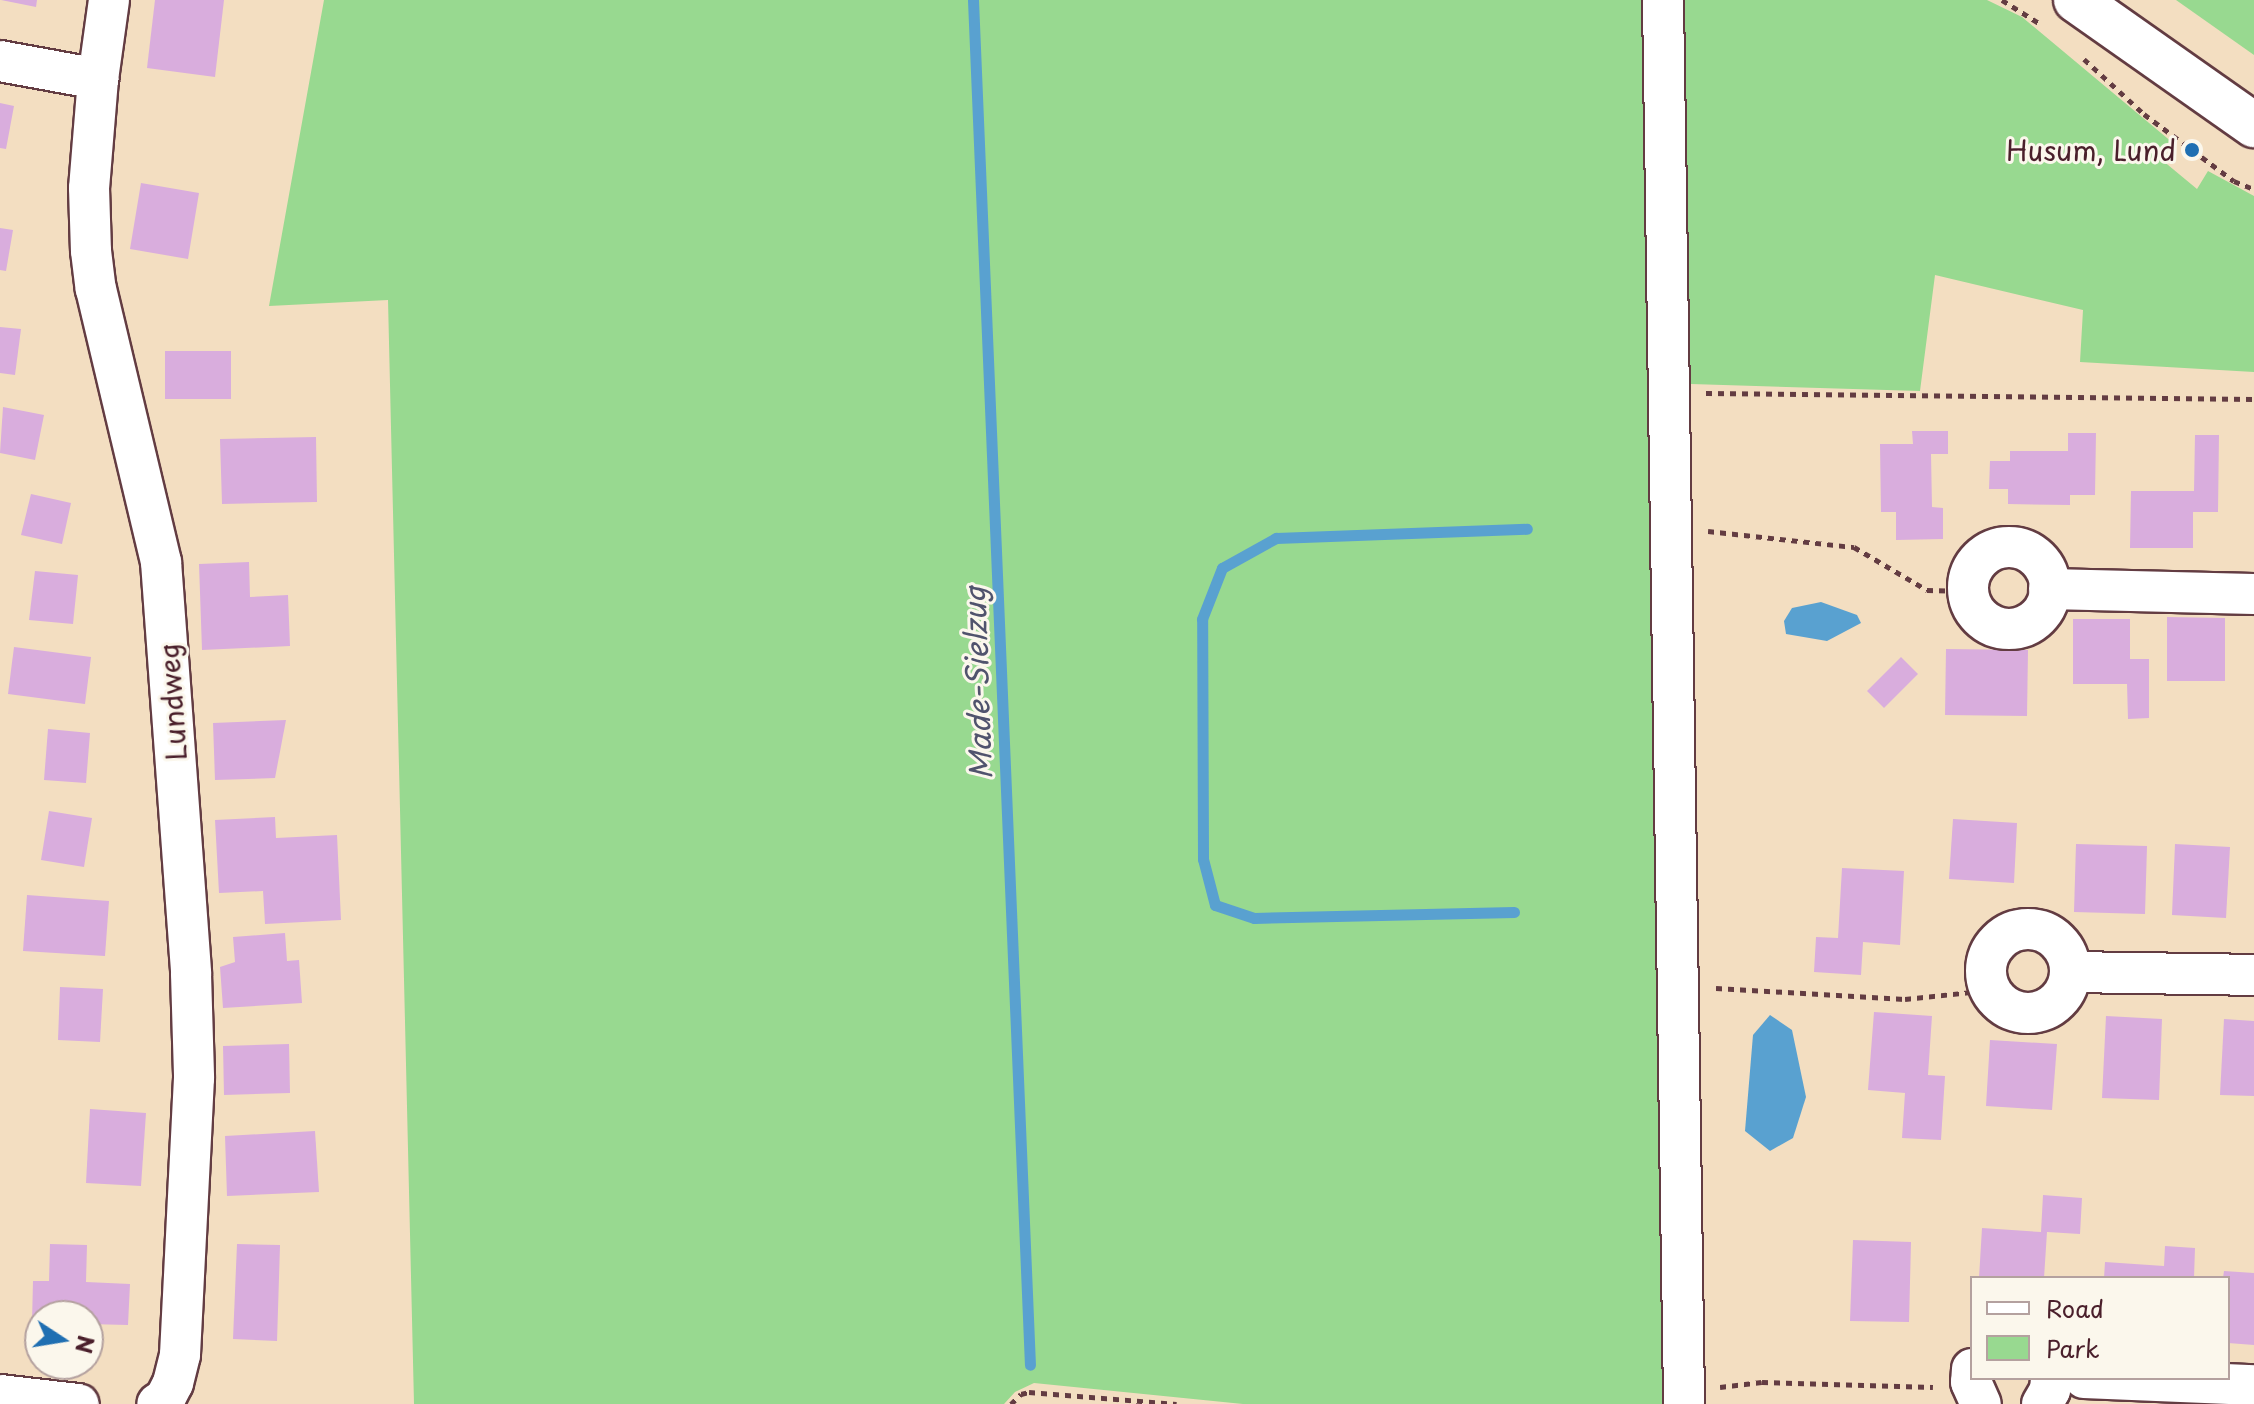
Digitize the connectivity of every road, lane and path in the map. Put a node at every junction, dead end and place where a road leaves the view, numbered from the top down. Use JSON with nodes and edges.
{"nodes":[{"id":1,"x":109,"y":0,"type":"edge"},
{"id":2,"x":1663,"y":0,"type":"edge"},
{"id":3,"x":2002,"y":0,"type":"edge"},
{"id":4,"x":2063,"y":15,"type":"edge"},
{"id":5,"x":2080,"y":56,"type":"dead end"},
{"id":6,"x":0,"y":61,"type":"edge"},
{"id":7,"x":98,"y":79,"type":"junction"},
{"id":8,"x":2254,"y":125,"type":"edge"},
{"id":9,"x":2254,"y":189,"type":"edge"},
{"id":10,"x":1669,"y":392,"type":"junction"},
{"id":11,"x":2254,"y":399,"type":"edge"},
{"id":12,"x":1671,"y":528,"type":"junction"},
{"id":13,"x":2049,"y":589,"type":"junction"},
{"id":14,"x":1968,"y":591,"type":"junction"},
{"id":15,"x":2254,"y":594,"type":"edge"},
{"id":16,"x":2070,"y":972,"type":"junction"},
{"id":17,"x":2254,"y":975,"type":"edge"},
{"id":18,"x":1679,"y":988,"type":"junction"},
{"id":19,"x":1990,"y":990,"type":"junction"},
{"id":20,"x":2050,"y":1380,"type":"edge"},
{"id":21,"x":2133,"y":1380,"type":"edge"},
{"id":22,"x":2254,"y":1385,"type":"edge"},
{"id":23,"x":1975,"y":1386,"type":"edge"},
{"id":24,"x":0,"y":1395,"type":"edge"},
{"id":25,"x":1684,"y":1400,"type":"edge"},
{"id":26,"x":78,"y":1404,"type":"edge"},
{"id":27,"x":157,"y":1404,"type":"edge"},
{"id":28,"x":1011,"y":1404,"type":"edge"},
{"id":29,"x":1177,"y":1404,"type":"edge"},
{"id":30,"x":2042,"y":1404,"type":"edge"}],
"edges":[{"from":1,"to":7,"type":"street","name":"Lundweg"},
{"from":2,"to":10,"type":"street"},
{"from":3,"to":4,"type":"path"},
{"from":4,"to":8,"type":"main road"},
{"from":5,"to":9,"type":"path"},
{"from":6,"to":7,"type":"street"},
{"from":7,"to":27,"type":"street","name":"Lundweg"},
{"from":10,"to":11,"type":"path"},
{"from":10,"to":12,"type":"street"},
{"from":12,"to":14,"type":"path"},
{"from":12,"to":18,"type":"street"},
{"from":13,"to":14,"type":"street"},
{"from":13,"to":14,"type":"street"},
{"from":13,"to":15,"type":"street"},
{"from":16,"to":17,"type":"street"},
{"from":16,"to":19,"type":"street"},
{"from":16,"to":19,"type":"street"},
{"from":18,"to":19,"type":"path"},
{"from":18,"to":25,"type":"street"},
{"from":20,"to":30,"type":"street"},
{"from":21,"to":22,"type":"street"},
{"from":23,"to":25,"type":"path"},
{"from":24,"to":26,"type":"street"},
{"from":28,"to":29,"type":"path"}]}
